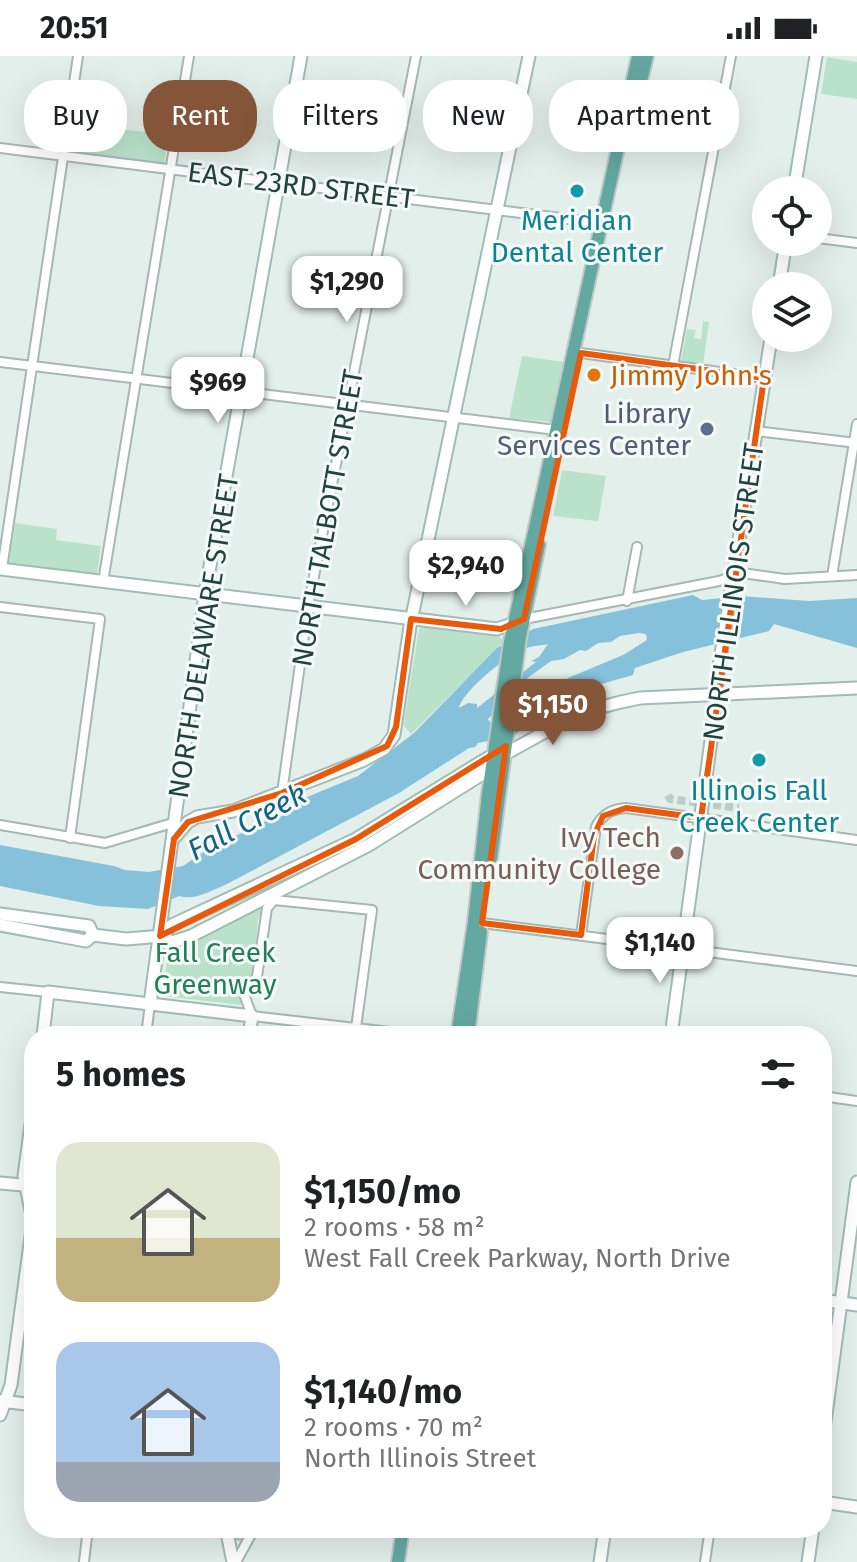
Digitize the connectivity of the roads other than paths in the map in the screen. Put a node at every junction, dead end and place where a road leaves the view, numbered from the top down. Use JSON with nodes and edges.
{"nodes":[{"id":1,"x":78,"y":56,"type":"edge"},
{"id":2,"x":189,"y":56,"type":"edge"},
{"id":3,"x":301,"y":56,"type":"edge"},
{"id":4,"x":416,"y":56,"type":"edge"},
{"id":5,"x":529,"y":56,"type":"edge"},
{"id":6,"x":638,"y":56,"type":"edge"},
{"id":7,"x":647,"y":56,"type":"edge"},
{"id":8,"x":731,"y":56,"type":"edge"},
{"id":9,"x":816,"y":56,"type":"edge"},
{"id":10,"x":0,"y":148,"type":"edge"},
{"id":11,"x":64,"y":156,"type":"junction"},
{"id":12,"x":170,"y":169,"type":"junction"},
{"id":13,"x":796,"y":176,"type":"edge"},
{"id":14,"x":279,"y":183,"type":"junction"},
{"id":15,"x":388,"y":196,"type":"junction"},
{"id":16,"x":497,"y":210,"type":"junction"},
{"id":17,"x":601,"y":223,"type":"junction"},
{"id":18,"x":832,"y":240,"type":"edge"},
{"id":19,"x":857,"y":243,"type":"edge"},
{"id":20,"x":769,"y":352,"type":"edge"},
{"id":21,"x":581,"y":353,"type":"junction"},
{"id":22,"x":0,"y":362,"type":"edge"},
{"id":23,"x":673,"y":366,"type":"junction"},
{"id":24,"x":32,"y":367,"type":"junction"},
{"id":25,"x":764,"y":378,"type":"junction"},
{"id":26,"x":136,"y":379,"type":"junction"},
{"id":27,"x":242,"y":392,"type":"junction"},
{"id":28,"x":348,"y":405,"type":"junction"},
{"id":29,"x":453,"y":418,"type":"junction"},
{"id":30,"x":857,"y":424,"type":"edge"},
{"id":31,"x":556,"y":430,"type":"junction"},
{"id":32,"x":756,"y":431,"type":"junction"},
{"id":33,"x":855,"y":443,"type":"edge"},
{"id":34,"x":637,"y":547,"type":"dead end"},
{"id":35,"x":1,"y":569,"type":"edge"},
{"id":36,"x":857,"y":575,"type":"edge"},
{"id":37,"x":832,"y":576,"type":"junction"},
{"id":38,"x":731,"y":581,"type":"junction"},
{"id":39,"x":103,"y":582,"type":"junction"},
{"id":40,"x":205,"y":594,"type":"junction"},
{"id":41,"x":627,"y":601,"type":"junction"},
{"id":42,"x":0,"y":607,"type":"edge"},
{"id":43,"x":308,"y":607,"type":"junction"},
{"id":44,"x":411,"y":619,"type":"junction"},
{"id":45,"x":517,"y":631,"type":"junction"},
{"id":46,"x":854,"y":688,"type":"edge"},
{"id":47,"x":715,"y":694,"type":"junction"},
{"id":48,"x":501,"y":748,"type":"junction"},
{"id":49,"x":492,"y":768,"type":"junction"},
{"id":50,"x":282,"y":793,"type":"junction"},
{"id":51,"x":177,"y":801,"type":"junction"},
{"id":52,"x":197,"y":817,"type":"junction"},
{"id":53,"x":701,"y":818,"type":"junction"},
{"id":54,"x":176,"y":822,"type":"junction"},
{"id":55,"x":0,"y":825,"type":"edge"},
{"id":56,"x":70,"y":838,"type":"junction"},
{"id":57,"x":857,"y":840,"type":"edge"},
{"id":58,"x":174,"y":841,"type":"junction"},
{"id":59,"x":0,"y":914,"type":"edge"},
{"id":60,"x":482,"y":923,"type":"junction"},
{"id":61,"x":0,"y":925,"type":"edge"},
{"id":62,"x":93,"y":935,"type":"junction"},
{"id":63,"x":581,"y":935,"type":"junction"},
{"id":64,"x":160,"y":936,"type":"junction"},
{"id":65,"x":682,"y":948,"type":"junction"},
{"id":66,"x":857,"y":971,"type":"edge"},
{"id":67,"x":0,"y":987,"type":"edge"},
{"id":68,"x":48,"y":992,"type":"junction"},
{"id":69,"x":150,"y":1004,"type":"junction"},
{"id":70,"x":252,"y":1016,"type":"junction"},
{"id":71,"x":44,"y":1026,"type":"edge"},
{"id":72,"x":147,"y":1026,"type":"edge"},
{"id":73,"x":250,"y":1026,"type":"edge"},
{"id":74,"x":339,"y":1026,"type":"edge"},
{"id":75,"x":356,"y":1026,"type":"edge"},
{"id":76,"x":459,"y":1026,"type":"edge"},
{"id":77,"x":469,"y":1026,"type":"edge"},
{"id":78,"x":672,"y":1026,"type":"edge"},
{"id":79,"x":832,"y":1097,"type":"edge"},
{"id":80,"x":857,"y":1101,"type":"edge"},
{"id":81,"x":857,"y":1182,"type":"edge"},
{"id":82,"x":0,"y":1183,"type":"edge"},
{"id":83,"x":24,"y":1185,"type":"edge"},
{"id":84,"x":24,"y":1287,"type":"edge"},
{"id":85,"x":832,"y":1302,"type":"edge"},
{"id":86,"x":840,"y":1303,"type":"junction"},
{"id":87,"x":857,"y":1305,"type":"edge"},
{"id":88,"x":832,"y":1366,"type":"edge"},
{"id":89,"x":3,"y":1401,"type":"edge"},
{"id":90,"x":24,"y":1404,"type":"edge"},
{"id":91,"x":0,"y":1415,"type":"edge"},
{"id":92,"x":832,"y":1503,"type":"edge"},
{"id":93,"x":857,"y":1507,"type":"edge"},
{"id":94,"x":87,"y":1538,"type":"edge"},
{"id":95,"x":229,"y":1538,"type":"edge"},
{"id":96,"x":249,"y":1538,"type":"edge"},
{"id":97,"x":393,"y":1538,"type":"edge"},
{"id":98,"x":402,"y":1538,"type":"edge"},
{"id":99,"x":604,"y":1538,"type":"edge"},
{"id":100,"x":709,"y":1538,"type":"edge"},
{"id":101,"x":812,"y":1538,"type":"edge"},
{"id":102,"x":84,"y":1562,"type":"edge"},
{"id":103,"x":235,"y":1562,"type":"edge"},
{"id":104,"x":390,"y":1562,"type":"edge"},
{"id":105,"x":398,"y":1562,"type":"edge"},
{"id":106,"x":600,"y":1562,"type":"edge"},
{"id":107,"x":705,"y":1562,"type":"edge"},
{"id":108,"x":808,"y":1562,"type":"edge"}],
"edges":[{"from":1,"to":11,"type":"street"},
{"from":2,"to":12,"type":"street"},
{"from":3,"to":14,"type":"main road","name":"NORTH DELAWARE STREET"},
{"from":4,"to":15,"type":"street","name":"NORTH TALBOTT STREET"},
{"from":5,"to":16,"type":"main road"},
{"from":6,"to":17,"type":"main road"},
{"from":7,"to":21,"type":"main road"},
{"from":8,"to":23,"type":"street"},
{"from":9,"to":13,"type":"main road"},
{"from":10,"to":11,"type":"street","name":"EAST 23RD STREET"},
{"from":11,"to":12,"type":"street","name":"EAST 23RD STREET"},
{"from":11,"to":24,"type":"street"},
{"from":12,"to":14,"type":"street","name":"EAST 23RD STREET"},
{"from":12,"to":26,"type":"street"},
{"from":14,"to":15,"type":"street","name":"EAST 23RD STREET"},
{"from":14,"to":27,"type":"main road","name":"NORTH DELAWARE STREET"},
{"from":15,"to":16,"type":"street","name":"EAST 23RD STREET"},
{"from":15,"to":28,"type":"street","name":"NORTH TALBOTT STREET"},
{"from":16,"to":17,"type":"street","name":"EAST 23RD STREET"},
{"from":16,"to":29,"type":"main road"},
{"from":17,"to":31,"type":"main road"},
{"from":18,"to":19,"type":"street"},
{"from":20,"to":25,"type":"main road","name":"NORTH ILLINOIS STREET"},
{"from":21,"to":23,"type":"street"},
{"from":21,"to":45,"type":"main road"},
{"from":22,"to":24,"type":"street"},
{"from":23,"to":25,"type":"street"},
{"from":24,"to":26,"type":"street"},
{"from":24,"to":35,"type":"street"},
{"from":25,"to":32,"type":"main road","name":"NORTH ILLINOIS STREET"},
{"from":26,"to":27,"type":"street"},
{"from":26,"to":39,"type":"street"},
{"from":27,"to":28,"type":"street"},
{"from":27,"to":40,"type":"main road","name":"NORTH DELAWARE STREET"},
{"from":28,"to":29,"type":"street"},
{"from":28,"to":43,"type":"street","name":"NORTH TALBOTT STREET"},
{"from":29,"to":31,"type":"street"},
{"from":29,"to":44,"type":"main road"},
{"from":30,"to":33,"type":"street"},
{"from":31,"to":45,"type":"main road"},
{"from":32,"to":33,"type":"street"},
{"from":32,"to":38,"type":"main road","name":"NORTH ILLINOIS STREET"},
{"from":33,"to":37,"type":"street"},
{"from":34,"to":41,"type":"street"},
{"from":35,"to":39,"type":"main road"},
{"from":36,"to":37,"type":"street"},
{"from":37,"to":38,"type":"street"},
{"from":38,"to":41,"type":"street"},
{"from":38,"to":47,"type":"main road","name":"NORTH ILLINOIS STREET"},
{"from":39,"to":40,"type":"main road"},
{"from":40,"to":43,"type":"main road"},
{"from":40,"to":51,"type":"main road","name":"NORTH DELAWARE STREET"},
{"from":41,"to":45,"type":"street"},
{"from":42,"to":56,"type":"street"},
{"from":43,"to":44,"type":"main road"},
{"from":43,"to":50,"type":"street","name":"NORTH TALBOTT STREET"},
{"from":44,"to":45,"type":"main road"},
{"from":44,"to":50,"type":"main road"},
{"from":45,"to":48,"type":"main road"},
{"from":46,"to":47,"type":"main road"},
{"from":47,"to":48,"type":"main road"},
{"from":47,"to":53,"type":"main road","name":"NORTH ILLINOIS STREET"},
{"from":48,"to":49,"type":"main road"},
{"from":48,"to":60,"type":"main road"},
{"from":48,"to":64,"type":"main road"},
{"from":49,"to":64,"type":"main road"},
{"from":49,"to":76,"type":"main road"},
{"from":50,"to":52,"type":"main road"},
{"from":51,"to":52,"type":"main road"},
{"from":51,"to":54,"type":"main road","name":"NORTH DELAWARE STREET"},
{"from":52,"to":58,"type":"main road","name":"NORTH DELAWARE STREET"},
{"from":53,"to":57,"type":"street"},
{"from":53,"to":63,"type":"street"},
{"from":53,"to":65,"type":"main road","name":"NORTH ILLINOIS STREET"},
{"from":54,"to":56,"type":"street"},
{"from":54,"to":58,"type":"main road","name":"NORTH DELAWARE STREET"},
{"from":55,"to":56,"type":"street"},
{"from":58,"to":64,"type":"main road","name":"NORTH DELAWARE STREET"},
{"from":59,"to":62,"type":"main road"},
{"from":60,"to":63,"type":"street"},
{"from":60,"to":77,"type":"main road"},
{"from":61,"to":62,"type":"main road"},
{"from":62,"to":64,"type":"main road"},
{"from":63,"to":65,"type":"street"},
{"from":64,"to":69,"type":"main road","name":"NORTH DELAWARE STREET"},
{"from":65,"to":66,"type":"street"},
{"from":65,"to":78,"type":"main road","name":"NORTH ILLINOIS STREET"},
{"from":67,"to":68,"type":"street"},
{"from":68,"to":69,"type":"main road"},
{"from":68,"to":71,"type":"main road"},
{"from":69,"to":70,"type":"main road"},
{"from":69,"to":72,"type":"street","name":"NORTH DELAWARE STREET"},
{"from":70,"to":73,"type":"main road"},
{"from":70,"to":74,"type":"street"},
{"from":70,"to":75,"type":"street"},
{"from":79,"to":80,"type":"street"},
{"from":81,"to":86,"type":"main road"},
{"from":82,"to":83,"type":"main road"},
{"from":84,"to":89,"type":"main road"},
{"from":85,"to":86,"type":"main road"},
{"from":86,"to":87,"type":"main road"},
{"from":86,"to":88,"type":"main road"},
{"from":89,"to":90,"type":"main road"},
{"from":89,"to":91,"type":"main road"},
{"from":92,"to":93,"type":"main road"},
{"from":94,"to":102,"type":"street"},
{"from":95,"to":103,"type":"main road"},
{"from":96,"to":103,"type":"street"},
{"from":97,"to":104,"type":"main road"},
{"from":98,"to":105,"type":"main road"},
{"from":99,"to":106,"type":"main road"},
{"from":100,"to":107,"type":"street"},
{"from":101,"to":108,"type":"main road"}]}
